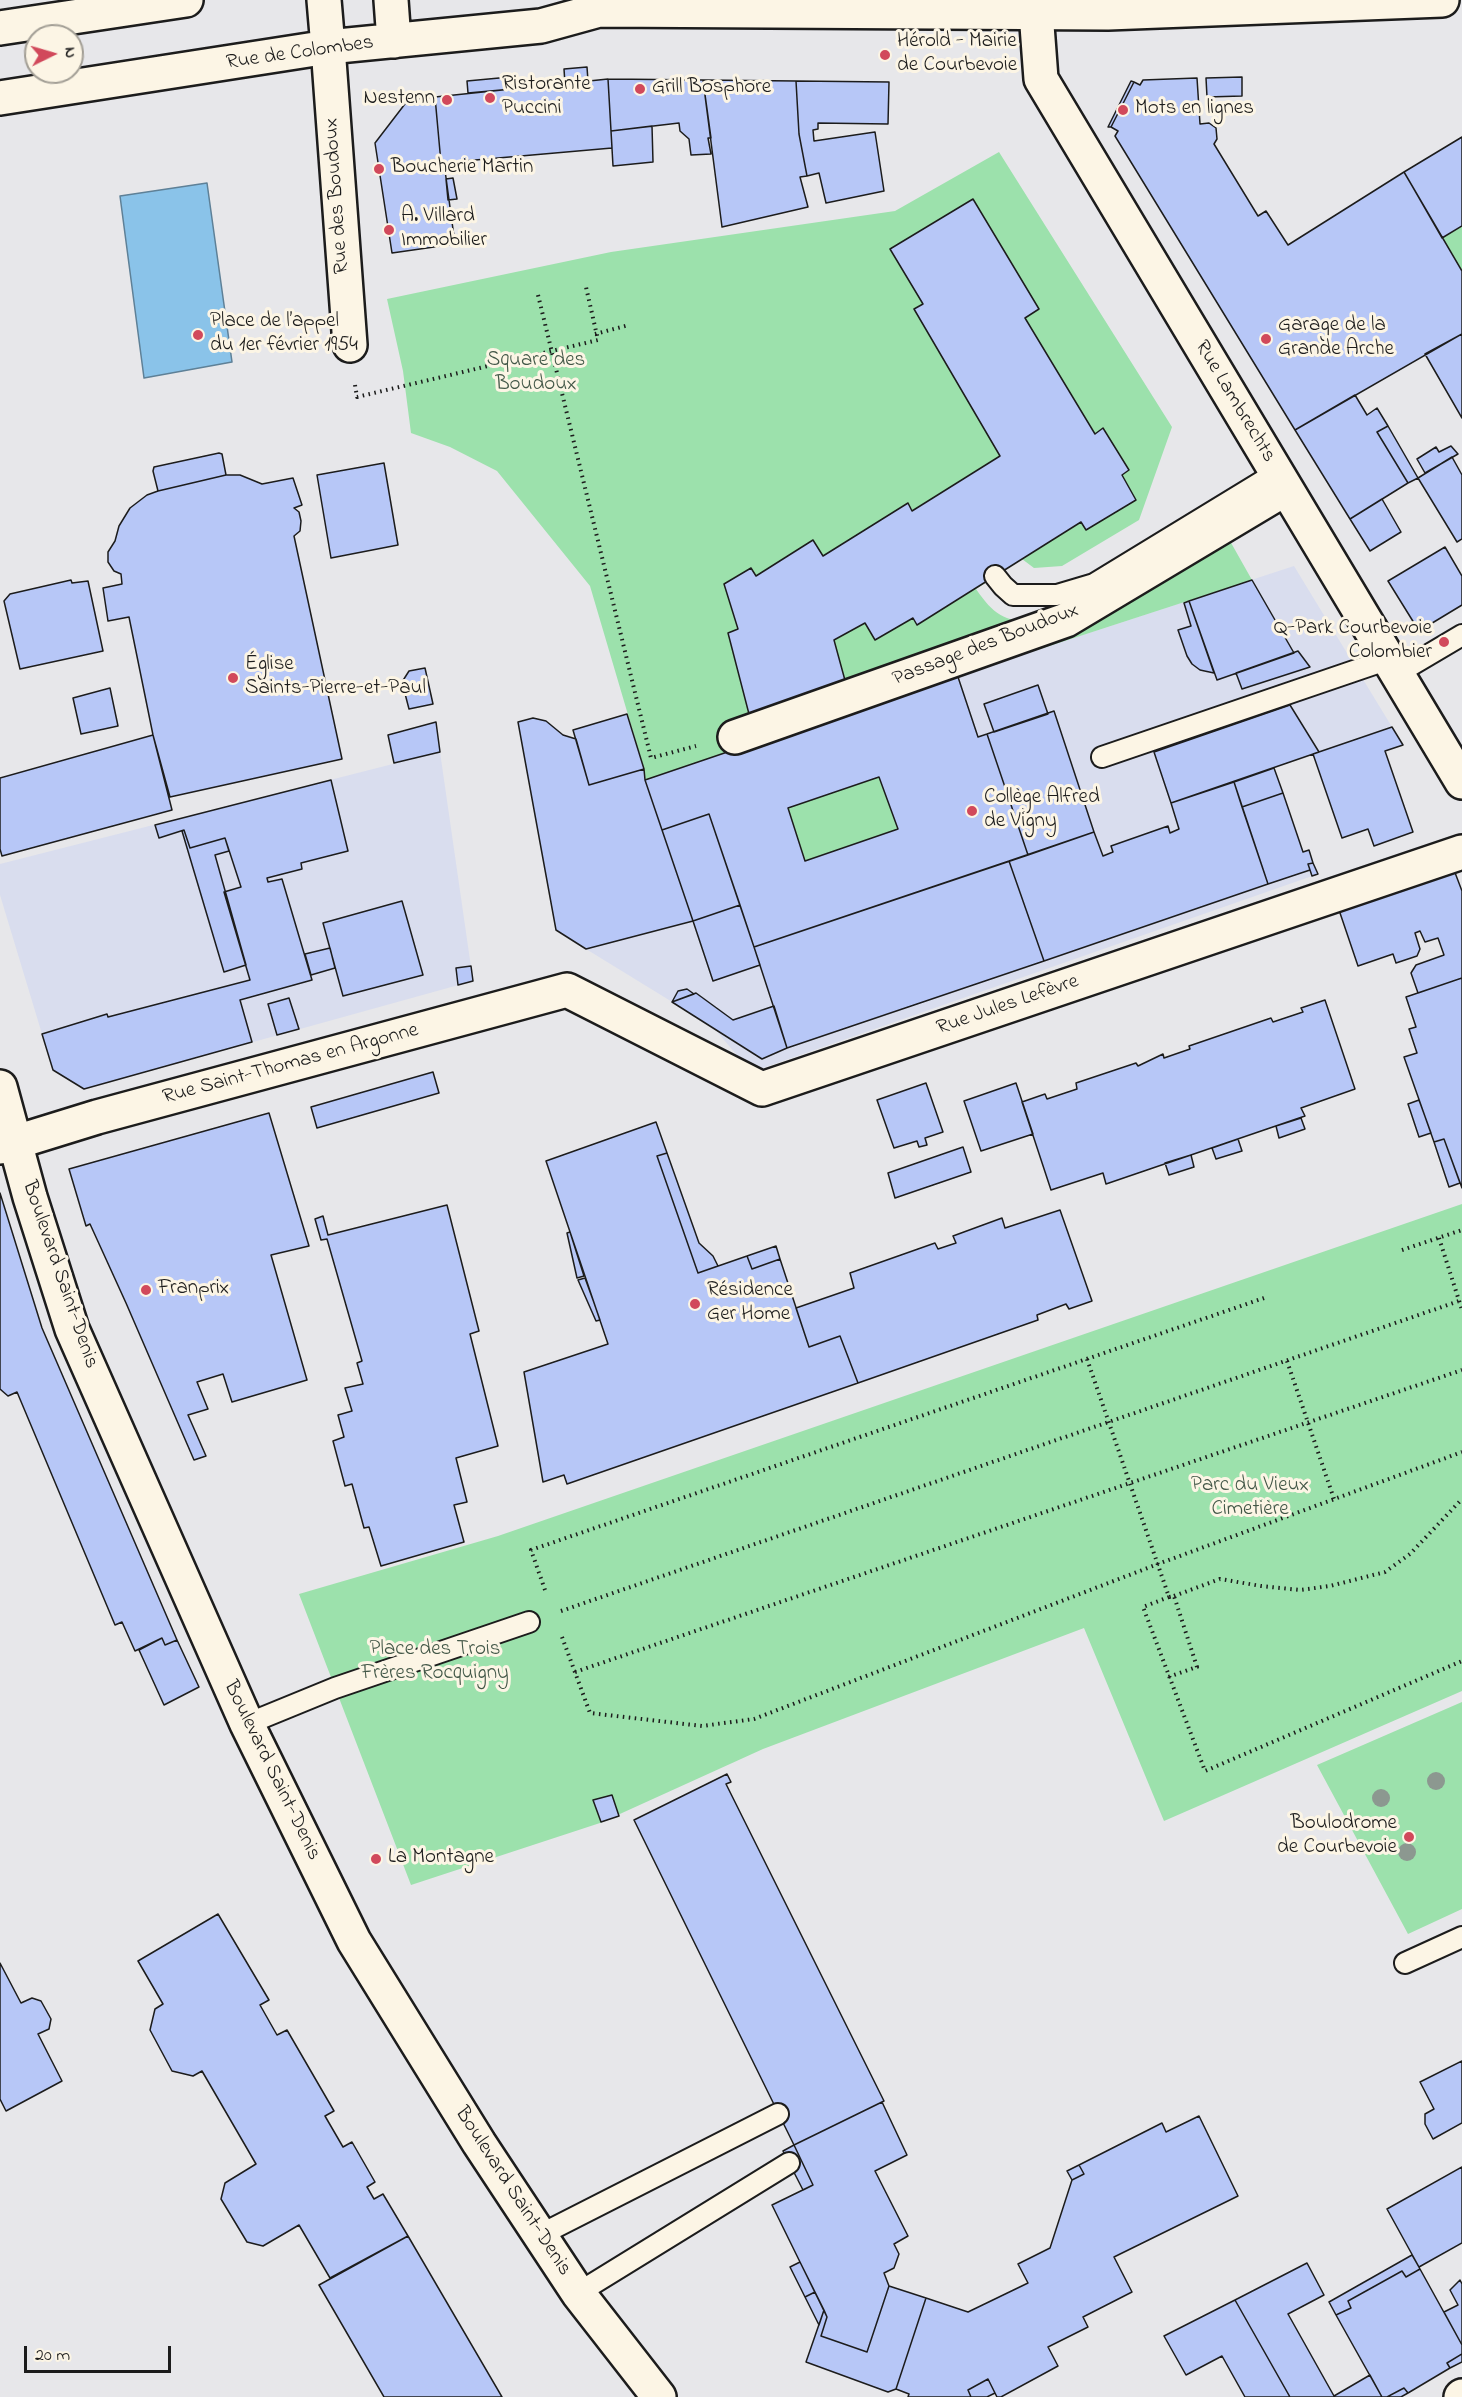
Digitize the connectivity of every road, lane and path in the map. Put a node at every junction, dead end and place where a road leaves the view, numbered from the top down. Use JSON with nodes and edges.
{"nodes":[{"id":1,"x":186,"y":0,"type":"edge"},
{"id":2,"x":324,"y":0,"type":"edge"},
{"id":3,"x":391,"y":0,"type":"edge"},
{"id":4,"x":1442,"y":0,"type":"edge"},
{"id":5,"x":586,"y":5,"type":"edge"},
{"id":6,"x":914,"y":6,"type":"edge"},
{"id":7,"x":1036,"y":12,"type":"junction"},
{"id":8,"x":0,"y":28,"type":"edge"},
{"id":9,"x":394,"y":41,"type":"junction"},
{"id":10,"x":328,"y":47,"type":"junction"},
{"id":11,"x":0,"y":98,"type":"edge"},
{"id":12,"x":585,"y":287,"type":"dead end"},
{"id":13,"x":538,"y":295,"type":"dead end"},
{"id":14,"x":629,"y":325,"type":"dead end"},
{"id":15,"x":595,"y":333,"type":"junction"},
{"id":16,"x":350,"y":345,"type":"dead end"},
{"id":17,"x":551,"y":350,"type":"junction"},
{"id":18,"x":404,"y":386,"type":"dead end"},
{"id":19,"x":1281,"y":481,"type":"junction"},
{"id":20,"x":995,"y":576,"type":"dead end"},
{"id":21,"x":1462,"y":635,"type":"edge"},
{"id":22,"x":1393,"y":666,"type":"junction"},
{"id":23,"x":735,"y":737,"type":"joint"},
{"id":24,"x":1102,"y":756,"type":"dead end"},
{"id":25,"x":1462,"y":782,"type":"edge"},
{"id":26,"x":1462,"y":852,"type":"edge"},
{"id":27,"x":567,"y":990,"type":"joint"},
{"id":28,"x":0,"y":1086,"type":"edge"},
{"id":29,"x":8,"y":1144,"type":"edge"},
{"id":30,"x":1462,"y":1230,"type":"edge"},
{"id":31,"x":1439,"y":1238,"type":"junction"},
{"id":32,"x":1402,"y":1250,"type":"dead end"},
{"id":33,"x":1267,"y":1297,"type":"dead end"},
{"id":34,"x":1461,"y":1301,"type":"edge"},
{"id":35,"x":1462,"y":1310,"type":"edge"},
{"id":36,"x":1087,"y":1359,"type":"junction"},
{"id":37,"x":1287,"y":1361,"type":"junction"},
{"id":38,"x":1462,"y":1370,"type":"edge"},
{"id":39,"x":1109,"y":1422,"type":"junction"},
{"id":40,"x":1308,"y":1422,"type":"junction"},
{"id":41,"x":1462,"y":1452,"type":"edge"},
{"id":42,"x":1130,"y":1483,"type":"junction"},
{"id":43,"x":1334,"y":1499,"type":"junction"},
{"id":44,"x":1462,"y":1499,"type":"edge"},
{"id":45,"x":531,"y":1550,"type":"dead end"},
{"id":46,"x":1158,"y":1564,"type":"junction"},
{"id":47,"x":1174,"y":1596,"type":"junction"},
{"id":48,"x":1169,"y":1597,"type":"junction"},
{"id":49,"x":529,"y":1622,"type":"joint"},
{"id":50,"x":1462,"y":1661,"type":"edge"},
{"id":51,"x":575,"y":1672,"type":"dead end"},
{"id":52,"x":1168,"y":1677,"type":"junction"},
{"id":53,"x":590,"y":1713,"type":"dead end"},
{"id":54,"x":247,"y":1724,"type":"junction"},
{"id":55,"x":1462,"y":1937,"type":"edge"},
{"id":56,"x":1405,"y":1963,"type":"dead end"},
{"id":57,"x":778,"y":2114,"type":"dead end"},
{"id":58,"x":789,"y":2163,"type":"dead end"},
{"id":59,"x":540,"y":2235,"type":"junction"},
{"id":60,"x":578,"y":2293,"type":"junction"},
{"id":61,"x":659,"y":2397,"type":"edge"}],
"edges":[{"from":1,"to":8,"type":"street"},
{"from":2,"to":10,"type":"street","name":"Rue des Boudoux"},
{"from":3,"to":9,"type":"street"},
{"from":4,"to":7,"type":"street","name":"Rue de Colombes"},
{"from":5,"to":6,"type":"street","name":"Rue de Colombes"},
{"from":5,"to":9,"type":"street","name":"Rue de Colombes"},
{"from":6,"to":7,"type":"street","name":"Rue de Colombes"},
{"from":7,"to":19,"type":"street","name":"Rue Lambrechts"},
{"from":9,"to":10,"type":"street","name":"Rue de Colombes"},
{"from":10,"to":11,"type":"street","name":"Rue de Colombes"},
{"from":10,"to":16,"type":"street","name":"Rue des Boudoux"},
{"from":12,"to":15,"type":"path"},
{"from":13,"to":17,"type":"path"},
{"from":14,"to":15,"type":"path"},
{"from":15,"to":17,"type":"path"},
{"from":17,"to":18,"type":"path"},
{"from":17,"to":23,"type":"path"},
{"from":19,"to":20,"type":"lane"},
{"from":19,"to":22,"type":"street","name":"Rue Lambrechts"},
{"from":19,"to":23,"type":"street","name":"Passage des Boudoux"},
{"from":21,"to":22,"type":"lane"},
{"from":22,"to":24,"type":"lane"},
{"from":22,"to":25,"type":"street","name":"Rue Lambrechts"},
{"from":26,"to":27,"type":"street","name":"Rue Jules Lefèvre"},
{"from":27,"to":29,"type":"street","name":"Rue Saint-Thomas en Argonne"},
{"from":28,"to":29,"type":"street","name":"Boulevard Saint-Denis"},
{"from":29,"to":54,"type":"street","name":"Boulevard Saint-Denis"},
{"from":30,"to":31,"type":"path"},
{"from":31,"to":32,"type":"path"},
{"from":31,"to":34,"type":"path"},
{"from":33,"to":36,"type":"path"},
{"from":34,"to":35,"type":"path"},
{"from":34,"to":37,"type":"path"},
{"from":36,"to":39,"type":"path"},
{"from":36,"to":45,"type":"path"},
{"from":37,"to":39,"type":"path"},
{"from":37,"to":40,"type":"path"},
{"from":38,"to":40,"type":"path"},
{"from":39,"to":42,"type":"path"},
{"from":39,"to":49,"type":"path"},
{"from":40,"to":42,"type":"path"},
{"from":40,"to":43,"type":"path"},
{"from":41,"to":43,"type":"path"},
{"from":42,"to":46,"type":"path"},
{"from":42,"to":51,"type":"path"},
{"from":43,"to":46,"type":"path"},
{"from":44,"to":47,"type":"path"},
{"from":46,"to":48,"type":"path"},
{"from":46,"to":53,"type":"path"},
{"from":47,"to":48,"type":"path"},
{"from":47,"to":52,"type":"path"},
{"from":48,"to":52,"type":"path"},
{"from":49,"to":54,"type":"lane"},
{"from":50,"to":52,"type":"path"},
{"from":54,"to":59,"type":"street","name":"Boulevard Saint-Denis"},
{"from":55,"to":56,"type":"lane"},
{"from":57,"to":59,"type":"lane"},
{"from":58,"to":60,"type":"lane"},
{"from":59,"to":60,"type":"street","name":"Boulevard Saint-Denis"},
{"from":60,"to":61,"type":"street","name":"Boulevard Saint-Denis"}]}
